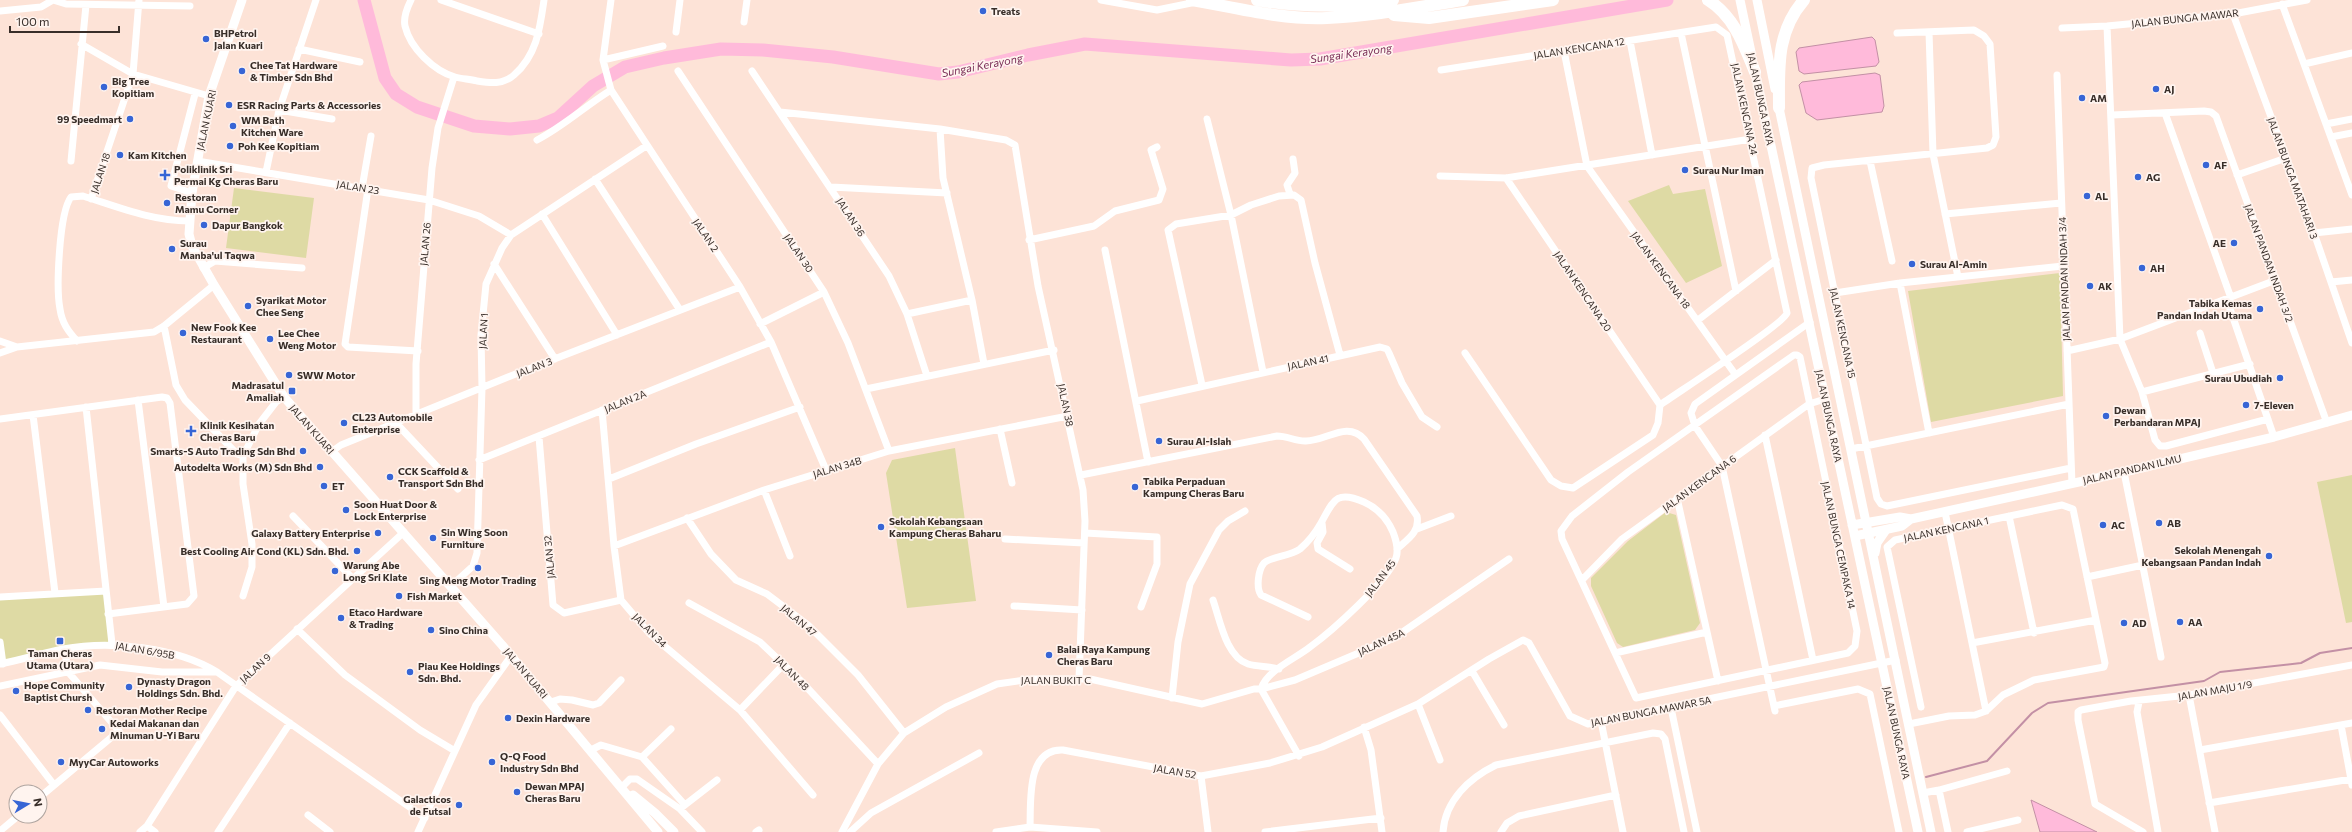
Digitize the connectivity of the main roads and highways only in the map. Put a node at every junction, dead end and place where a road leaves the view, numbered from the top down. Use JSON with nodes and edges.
{"nodes":[{"id":1,"x":1257,"y":0,"type":"edge"},
{"id":2,"x":1393,"y":0,"type":"edge"},
{"id":3,"x":1463,"y":0,"type":"edge"},
{"id":4,"x":1554,"y":0,"type":"edge"},
{"id":5,"x":1708,"y":0,"type":"edge"},
{"id":6,"x":1804,"y":0,"type":"edge"},
{"id":7,"x":1195,"y":1,"type":"edge"},
{"id":8,"x":1376,"y":13,"type":"junction"},
{"id":9,"x":1755,"y":72,"type":"road end"},
{"id":10,"x":1779,"y":108,"type":"road end"}],
"edges":[{"from":1,"to":2,"type":"highway"},
{"from":3,"to":8,"type":"highway"},
{"from":4,"to":8,"type":"highway"},
{"from":5,"to":9,"type":"highway"},
{"from":6,"to":10,"type":"highway"},
{"from":7,"to":8,"type":"highway"}]}
